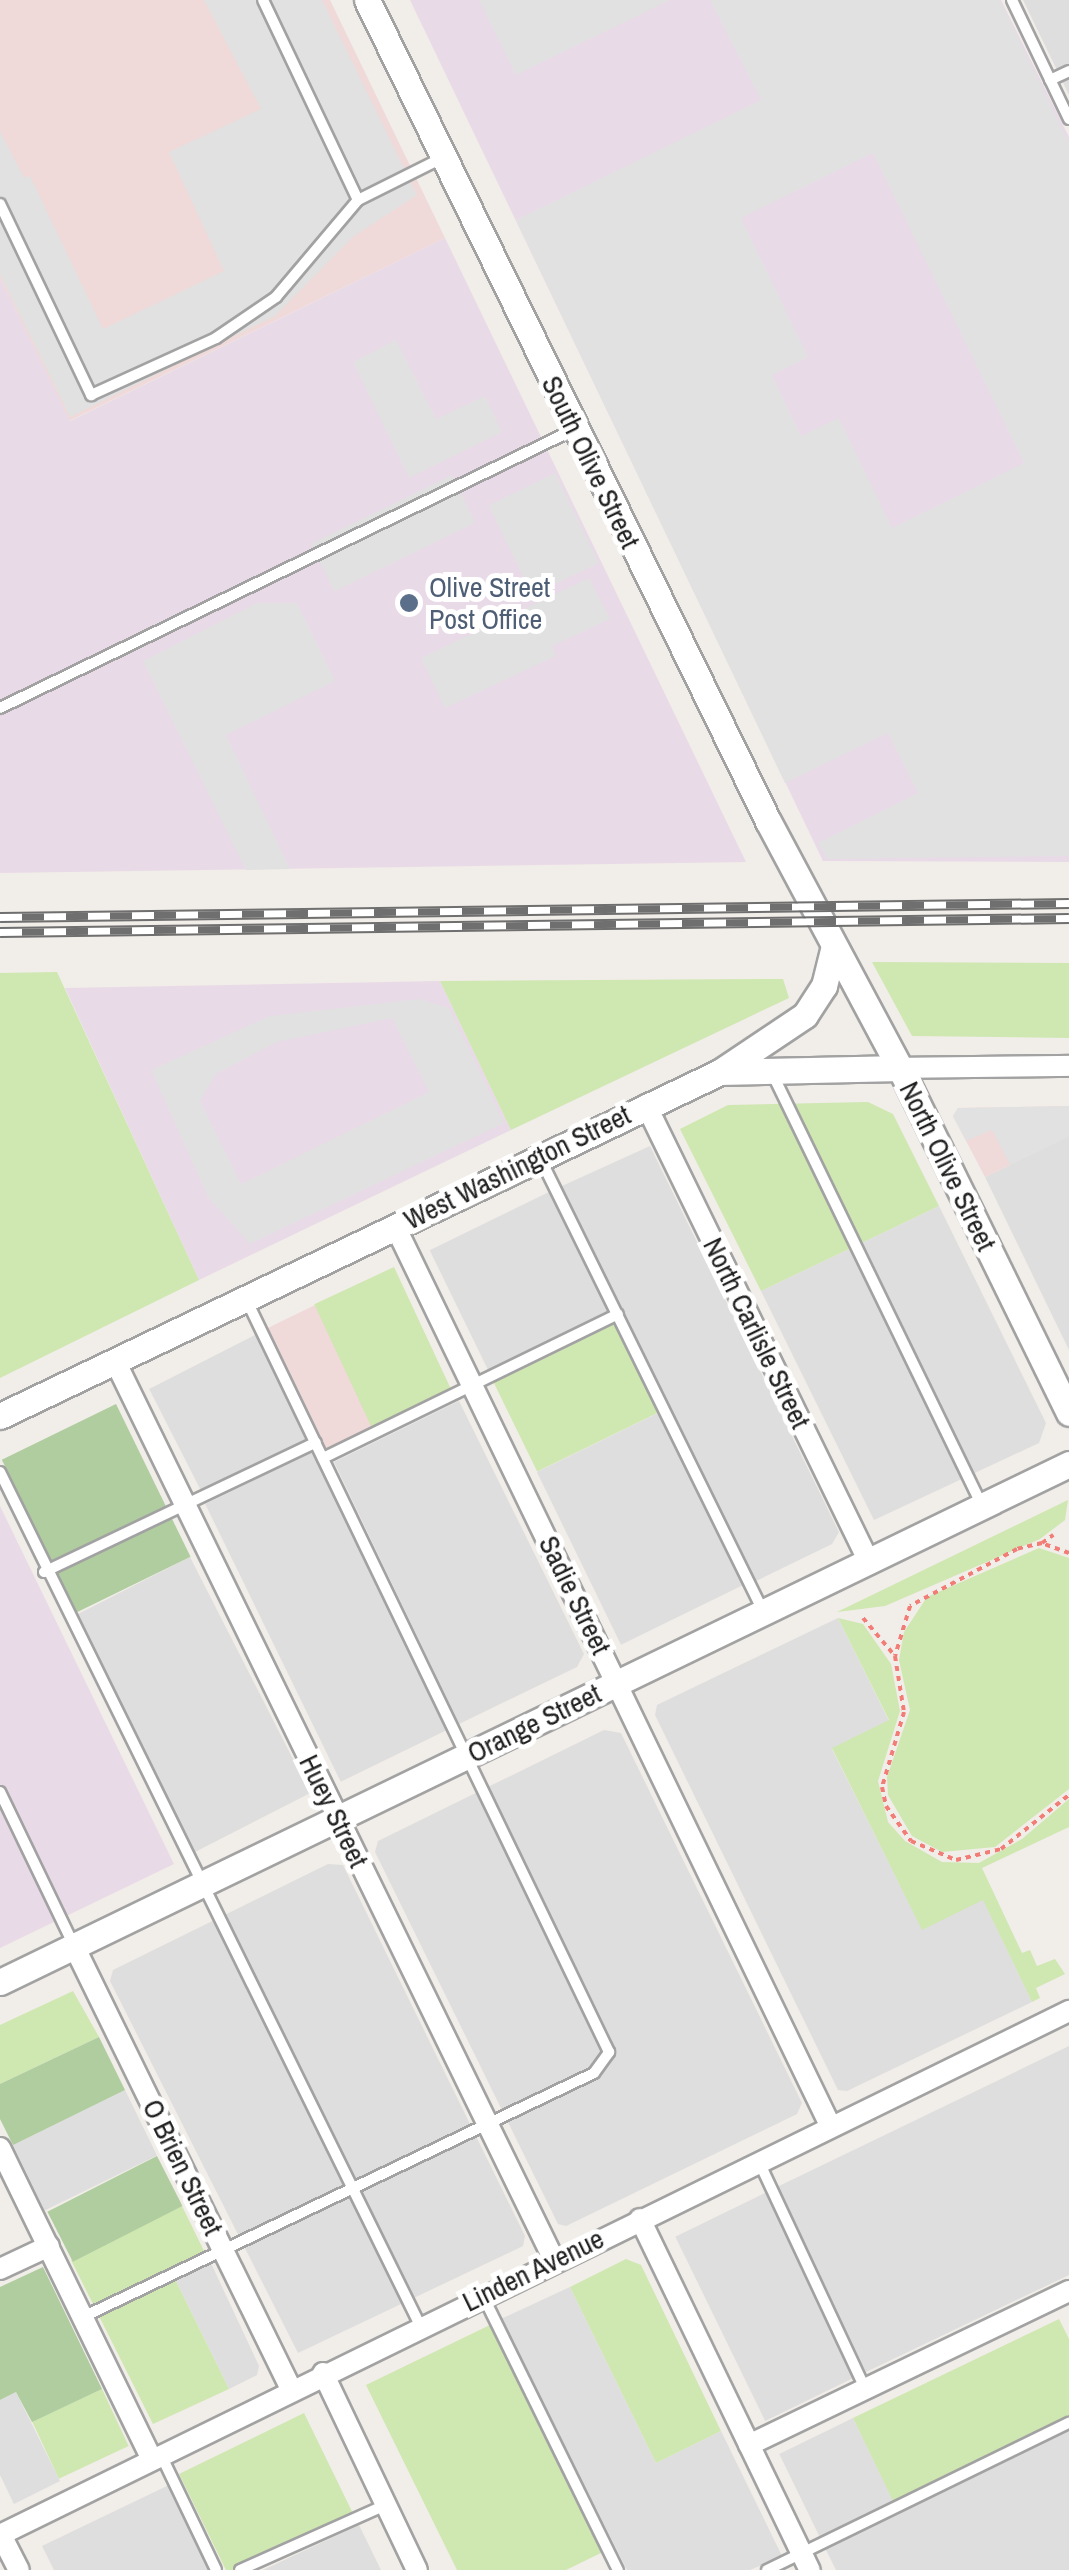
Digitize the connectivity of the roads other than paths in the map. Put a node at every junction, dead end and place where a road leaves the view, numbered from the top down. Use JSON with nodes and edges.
{"nodes":[{"id":1,"x":263,"y":0,"type":"edge"},
{"id":2,"x":367,"y":0,"type":"edge"},
{"id":3,"x":1012,"y":0,"type":"edge"},
{"id":4,"x":1069,"y":70,"type":"edge"},
{"id":5,"x":1050,"y":80,"type":"junction"},
{"id":6,"x":1069,"y":118,"type":"edge"},
{"id":7,"x":443,"y":158,"type":"junction"},
{"id":8,"x":358,"y":200,"type":"junction"},
{"id":9,"x":0,"y":204,"type":"edge"},
{"id":10,"x":576,"y":429,"type":"junction"},
{"id":11,"x":0,"y":708,"type":"edge"},
{"id":12,"x":819,"y":922,"type":"joint"},
{"id":13,"x":833,"y":950,"type":"junction"},
{"id":14,"x":757,"y":1044,"type":"junction"},
{"id":15,"x":1069,"y":1066,"type":"edge"},
{"id":16,"x":769,"y":1068,"type":"junction"},
{"id":17,"x":900,"y":1068,"type":"junction"},
{"id":18,"x":720,"y":1072,"type":"junction"},
{"id":19,"x":646,"y":1105,"type":"junction"},
{"id":20,"x":539,"y":1157,"type":"junction"},
{"id":21,"x":395,"y":1226,"type":"junction"},
{"id":22,"x":246,"y":1298,"type":"junction"},
{"id":23,"x":618,"y":1314,"type":"junction"},
{"id":24,"x":115,"y":1361,"type":"junction"},
{"id":25,"x":472,"y":1385,"type":"junction"},
{"id":26,"x":1069,"y":1413,"type":"edge"},
{"id":27,"x":0,"y":1416,"type":"edge"},
{"id":28,"x":316,"y":1442,"type":"junction"},
{"id":29,"x":323,"y":1458,"type":"junction"},
{"id":30,"x":1069,"y":1464,"type":"edge"},
{"id":31,"x":0,"y":1472,"type":"edge"},
{"id":32,"x":186,"y":1505,"type":"junction"},
{"id":33,"x":982,"y":1506,"type":"junction"},
{"id":34,"x":869,"y":1562,"type":"junction"},
{"id":35,"x":44,"y":1572,"type":"junction"},
{"id":36,"x":764,"y":1612,"type":"junction"},
{"id":37,"x":618,"y":1682,"type":"junction"},
{"id":38,"x":466,"y":1756,"type":"junction"},
{"id":39,"x":0,"y":1792,"type":"edge"},
{"id":40,"x":338,"y":1818,"type":"junction"},
{"id":41,"x":201,"y":1884,"type":"junction"},
{"id":42,"x":74,"y":1946,"type":"junction"},
{"id":43,"x":0,"y":1982,"type":"edge"},
{"id":44,"x":1069,"y":2011,"type":"edge"},
{"id":45,"x":487,"y":2124,"type":"junction"},
{"id":46,"x":831,"y":2127,"type":"junction"},
{"id":47,"x":0,"y":2148,"type":"edge"},
{"id":48,"x":759,"y":2162,"type":"junction"},
{"id":49,"x":352,"y":2187,"type":"junction"},
{"id":50,"x":640,"y":2219,"type":"junction"},
{"id":51,"x":49,"y":2246,"type":"junction"},
{"id":52,"x":224,"y":2250,"type":"junction"},
{"id":53,"x":554,"y":2260,"type":"junction"},
{"id":54,"x":0,"y":2269,"type":"edge"},
{"id":55,"x":1069,"y":2290,"type":"edge"},
{"id":56,"x":482,"y":2295,"type":"junction"},
{"id":57,"x":83,"y":2318,"type":"junction"},
{"id":58,"x":420,"y":2326,"type":"junction"},
{"id":59,"x":323,"y":2373,"type":"junction"},
{"id":60,"x":291,"y":2389,"type":"junction"},
{"id":61,"x":866,"y":2389,"type":"junction"},
{"id":62,"x":1069,"y":2423,"type":"edge"},
{"id":63,"x":750,"y":2445,"type":"junction"},
{"id":64,"x":157,"y":2458,"type":"junction"},
{"id":65,"x":386,"y":2505,"type":"junction"},
{"id":66,"x":1,"y":2535,"type":"edge"},
{"id":67,"x":805,"y":2561,"type":"edge"},
{"id":68,"x":18,"y":2570,"type":"edge"},
{"id":69,"x":216,"y":2570,"type":"edge"},
{"id":70,"x":240,"y":2570,"type":"edge"},
{"id":71,"x":418,"y":2570,"type":"edge"},
{"id":72,"x":618,"y":2570,"type":"edge"},
{"id":73,"x":767,"y":2570,"type":"edge"}],
"edges":[{"from":1,"to":8,"type":"lane"},
{"from":2,"to":7,"type":"street","name":"South Olive Street"},
{"from":3,"to":5,"type":"lane"},
{"from":4,"to":5,"type":"lane"},
{"from":5,"to":6,"type":"lane"},
{"from":7,"to":8,"type":"lane"},
{"from":7,"to":10,"type":"street","name":"South Olive Street"},
{"from":8,"to":9,"type":"lane"},
{"from":10,"to":11,"type":"lane"},
{"from":10,"to":12,"type":"street","name":"South Olive Street"},
{"from":12,"to":13,"type":"street","name":"North Olive Street"},
{"from":13,"to":14,"type":"street"},
{"from":13,"to":17,"type":"street","name":"North Olive Street"},
{"from":14,"to":16,"type":"lane"},
{"from":14,"to":18,"type":"street"},
{"from":15,"to":17,"type":"street","name":"West Washington Street"},
{"from":16,"to":17,"type":"street","name":"West Washington Street"},
{"from":16,"to":18,"type":"street","name":"West Washington Street"},
{"from":16,"to":33,"type":"lane"},
{"from":17,"to":26,"type":"street","name":"North Olive Street"},
{"from":18,"to":19,"type":"street","name":"West Washington Street"},
{"from":19,"to":20,"type":"street","name":"West Washington Street"},
{"from":19,"to":34,"type":"street","name":"North Carlisle Street"},
{"from":20,"to":21,"type":"street","name":"West Washington Street"},
{"from":20,"to":23,"type":"lane"},
{"from":21,"to":22,"type":"street","name":"West Washington Street"},
{"from":21,"to":25,"type":"street","name":"Sadie Street"},
{"from":22,"to":24,"type":"street","name":"West Washington Street"},
{"from":22,"to":28,"type":"lane"},
{"from":23,"to":25,"type":"lane"},
{"from":23,"to":36,"type":"lane"},
{"from":24,"to":27,"type":"street","name":"West Washington Street"},
{"from":24,"to":32,"type":"street","name":"Huey Street"},
{"from":25,"to":29,"type":"lane"},
{"from":25,"to":37,"type":"street","name":"Sadie Street"},
{"from":28,"to":29,"type":"lane"},
{"from":28,"to":32,"type":"lane"},
{"from":29,"to":38,"type":"lane"},
{"from":30,"to":33,"type":"street","name":"Orange Street"},
{"from":31,"to":35,"type":"lane"},
{"from":32,"to":35,"type":"lane"},
{"from":32,"to":40,"type":"street","name":"Huey Street"},
{"from":33,"to":34,"type":"street","name":"Orange Street"},
{"from":34,"to":36,"type":"street","name":"Orange Street"},
{"from":35,"to":41,"type":"lane"},
{"from":36,"to":37,"type":"street","name":"Orange Street"},
{"from":37,"to":38,"type":"street","name":"Orange Street"},
{"from":37,"to":46,"type":"street","name":"Sadie Street"},
{"from":38,"to":40,"type":"street","name":"Orange Street"},
{"from":38,"to":45,"type":"lane"},
{"from":39,"to":42,"type":"lane"},
{"from":40,"to":41,"type":"street","name":"Orange Street"},
{"from":40,"to":45,"type":"street","name":"Huey Street"},
{"from":41,"to":42,"type":"street","name":"Orange Street"},
{"from":41,"to":49,"type":"lane"},
{"from":42,"to":43,"type":"street","name":"Orange Street"},
{"from":42,"to":52,"type":"street","name":"O Brien Street"},
{"from":44,"to":46,"type":"street","name":"Linden Avenue"},
{"from":45,"to":49,"type":"lane"},
{"from":45,"to":53,"type":"street","name":"Huey Street"},
{"from":46,"to":48,"type":"street","name":"Linden Avenue"},
{"from":47,"to":51,"type":"street"},
{"from":48,"to":50,"type":"street","name":"Linden Avenue"},
{"from":48,"to":61,"type":"lane"},
{"from":49,"to":52,"type":"lane"},
{"from":49,"to":58,"type":"lane"},
{"from":50,"to":53,"type":"street","name":"Linden Avenue"},
{"from":50,"to":63,"type":"street"},
{"from":51,"to":54,"type":"street"},
{"from":51,"to":57,"type":"street"},
{"from":52,"to":57,"type":"lane"},
{"from":52,"to":60,"type":"street","name":"O Brien Street"},
{"from":53,"to":56,"type":"street","name":"Linden Avenue"},
{"from":55,"to":61,"type":"street"},
{"from":56,"to":58,"type":"street","name":"Linden Avenue"},
{"from":56,"to":72,"type":"lane"},
{"from":57,"to":64,"type":"street"},
{"from":58,"to":59,"type":"street","name":"Linden Avenue"},
{"from":59,"to":60,"type":"street","name":"Linden Avenue"},
{"from":59,"to":65,"type":"street"},
{"from":60,"to":64,"type":"street","name":"Linden Avenue"},
{"from":61,"to":63,"type":"street"},
{"from":62,"to":67,"type":"lane"},
{"from":63,"to":67,"type":"street"},
{"from":64,"to":66,"type":"street","name":"Linden Avenue"},
{"from":64,"to":69,"type":"lane"},
{"from":65,"to":70,"type":"lane"},
{"from":65,"to":71,"type":"street"},
{"from":66,"to":68,"type":"street"},
{"from":67,"to":73,"type":"lane"}]}
